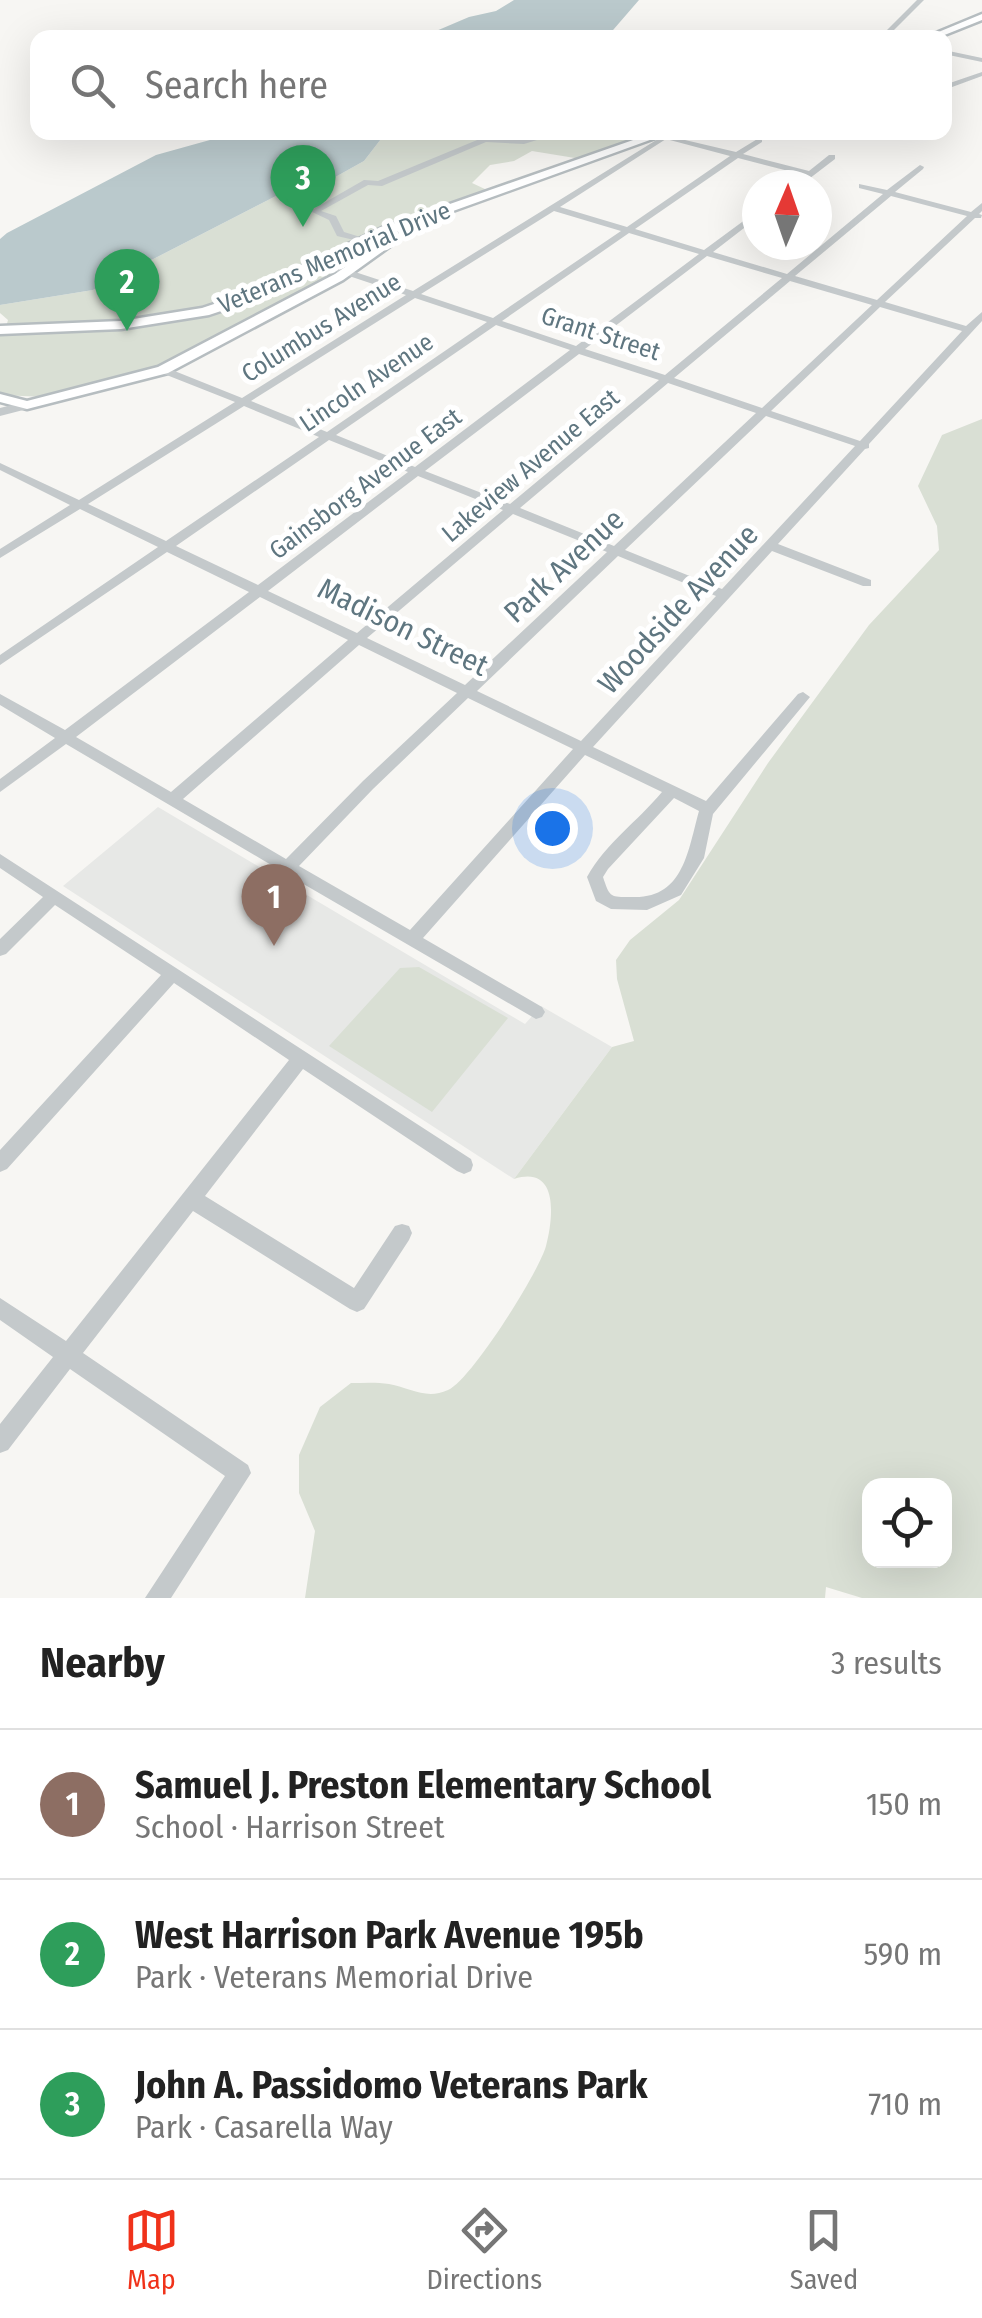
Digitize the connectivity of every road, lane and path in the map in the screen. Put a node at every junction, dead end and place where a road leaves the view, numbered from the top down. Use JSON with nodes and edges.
{"nodes":[{"id":1,"x":921,"y":0,"type":"edge"},
{"id":2,"x":982,"y":17,"type":"edge"},
{"id":3,"x":890,"y":30,"type":"edge"},
{"id":4,"x":949,"y":30,"type":"edge"},
{"id":5,"x":952,"y":54,"type":"edge"},
{"id":6,"x":982,"y":60,"type":"edge"},
{"id":7,"x":982,"y":74,"type":"edge"},
{"id":8,"x":952,"y":85,"type":"edge"},
{"id":9,"x":485,"y":140,"type":"edge"},
{"id":10,"x":485,"y":140,"type":"edge"},
{"id":11,"x":531,"y":140,"type":"edge"},
{"id":12,"x":639,"y":140,"type":"edge"},
{"id":13,"x":662,"y":140,"type":"edge"},
{"id":14,"x":684,"y":140,"type":"edge"},
{"id":15,"x":758,"y":140,"type":"dead end"},
{"id":16,"x":738,"y":155,"type":"junction"},
{"id":17,"x":832,"y":157,"type":"dead end"},
{"id":18,"x":920,"y":167,"type":"dead end"},
{"id":19,"x":795,"y":170,"type":"edge"},
{"id":20,"x":815,"y":170,"type":"edge"},
{"id":21,"x":862,"y":186,"type":"dead end"},
{"id":22,"x":890,"y":193,"type":"junction"},
{"id":23,"x":982,"y":206,"type":"edge"},
{"id":24,"x":553,"y":208,"type":"junction"},
{"id":25,"x":977,"y":216,"type":"edge"},
{"id":26,"x":414,"y":220,"type":"junction"},
{"id":27,"x":742,"y":225,"type":"edge"},
{"id":28,"x":335,"y":229,"type":"junction"},
{"id":29,"x":628,"y":230,"type":"junction"},
{"id":30,"x":364,"y":241,"type":"junction"},
{"id":31,"x":706,"y":253,"type":"junction"},
{"id":32,"x":327,"y":260,"type":"junction"},
{"id":33,"x":346,"y":272,"type":"junction"},
{"id":34,"x":788,"y":276,"type":"junction"},
{"id":35,"x":415,"y":295,"type":"junction"},
{"id":36,"x":879,"y":303,"type":"junction"},
{"id":37,"x":982,"y":315,"type":"edge"},
{"id":38,"x":494,"y":322,"type":"junction"},
{"id":39,"x":0,"y":330,"type":"edge"},
{"id":40,"x":969,"y":330,"type":"junction"},
{"id":41,"x":578,"y":350,"type":"junction"},
{"id":42,"x":163,"y":370,"type":"junction"},
{"id":43,"x":668,"y":380,"type":"junction"},
{"id":44,"x":0,"y":398,"type":"edge"},
{"id":45,"x":243,"y":402,"type":"junction"},
{"id":46,"x":27,"y":405,"type":"junction"},
{"id":47,"x":0,"y":412,"type":"edge"},
{"id":48,"x":764,"y":412,"type":"junction"},
{"id":49,"x":327,"y":436,"type":"junction"},
{"id":50,"x":865,"y":446,"type":"junction"},
{"id":51,"x":0,"y":466,"type":"edge"},
{"id":52,"x":417,"y":472,"type":"junction"},
{"id":53,"x":81,"y":505,"type":"junction"},
{"id":54,"x":512,"y":510,"type":"junction"},
{"id":55,"x":168,"y":545,"type":"junction"},
{"id":56,"x":772,"y":546,"type":"junction"},
{"id":57,"x":616,"y":552,"type":"junction"},
{"id":58,"x":0,"y":554,"type":"edge"},
{"id":59,"x":867,"y":582,"type":"dead end"},
{"id":60,"x":260,"y":590,"type":"junction"},
{"id":61,"x":723,"y":594,"type":"junction"},
{"id":62,"x":360,"y":637,"type":"junction"},
{"id":63,"x":0,"y":661,"type":"edge"},
{"id":64,"x":469,"y":690,"type":"junction"},
{"id":65,"x":803,"y":697,"type":"dead end"},
{"id":66,"x":0,"y":699,"type":"edge"},
{"id":67,"x":66,"y":737,"type":"junction"},
{"id":68,"x":585,"y":746,"type":"junction"},
{"id":69,"x":0,"y":788,"type":"edge"},
{"id":70,"x":672,"y":790,"type":"junction"},
{"id":71,"x":170,"y":800,"type":"junction"},
{"id":72,"x":708,"y":809,"type":"junction"},
{"id":73,"x":0,"y":860,"type":"edge"},
{"id":74,"x":286,"y":868,"type":"junction"},
{"id":75,"x":54,"y":896,"type":"junction"},
{"id":76,"x":413,"y":938,"type":"junction"},
{"id":77,"x":0,"y":948,"type":"edge"},
{"id":78,"x":172,"y":974,"type":"junction"},
{"id":79,"x":536,"y":1012,"type":"dead end"},
{"id":80,"x":300,"y":1060,"type":"junction"},
{"id":81,"x":0,"y":1163,"type":"edge"},
{"id":82,"x":464,"y":1164,"type":"dead end"},
{"id":83,"x":192,"y":1200,"type":"junction"},
{"id":84,"x":402,"y":1233,"type":"dead end"},
{"id":85,"x":0,"y":1308,"type":"edge"},
{"id":86,"x":67,"y":1356,"type":"junction"},
{"id":87,"x":0,"y":1442,"type":"edge"},
{"id":88,"x":156,"y":1598,"type":"edge"}],
"edges":[{"from":1,"to":3,"type":"street"},
{"from":2,"to":4,"type":"main road"},
{"from":5,"to":6,"type":"street"},
{"from":7,"to":8,"type":"street"},
{"from":9,"to":11,"type":"street"},
{"from":10,"to":28,"type":"street"},
{"from":12,"to":26,"type":"main road","name":"Veterans Memorial Drive"},
{"from":13,"to":24,"type":"street","name":"Columbus Avenue"},
{"from":14,"to":16,"type":"street"},
{"from":15,"to":16,"type":"street","name":"Lincoln Avenue"},
{"from":16,"to":19,"type":"street"},
{"from":16,"to":29,"type":"street","name":"Lincoln Avenue"},
{"from":17,"to":20,"type":"street"},
{"from":18,"to":22,"type":"street","name":"Lakeview Avenue East"},
{"from":21,"to":22,"type":"street"},
{"from":22,"to":25,"type":"street"},
{"from":22,"to":34,"type":"street","name":"Lakeview Avenue East"},
{"from":23,"to":25,"type":"street","name":"Park Avenue"},
{"from":24,"to":29,"type":"street"},
{"from":24,"to":35,"type":"street","name":"Columbus Avenue"},
{"from":25,"to":36,"type":"street","name":"Park Avenue"},
{"from":26,"to":30,"type":"main road","name":"Veterans Memorial Drive"},
{"from":26,"to":33,"type":"main road"},
{"from":27,"to":31,"type":"street","name":"Gainsborg Avenue East"},
{"from":28,"to":30,"type":"street"},
{"from":28,"to":32,"type":"street"},
{"from":29,"to":31,"type":"street"},
{"from":29,"to":38,"type":"street","name":"Lincoln Avenue"},
{"from":30,"to":32,"type":"main road","name":"Veterans Memorial Drive"},
{"from":31,"to":34,"type":"street"},
{"from":31,"to":41,"type":"street","name":"Gainsborg Avenue East"},
{"from":32,"to":33,"type":"street","name":"Grant Street"},
{"from":32,"to":39,"type":"main road","name":"Veterans Memorial Drive"},
{"from":33,"to":35,"type":"street","name":"Grant Street"},
{"from":33,"to":42,"type":"main road"},
{"from":34,"to":36,"type":"street"},
{"from":34,"to":43,"type":"street","name":"Lakeview Avenue East"},
{"from":35,"to":38,"type":"street","name":"Grant Street"},
{"from":35,"to":45,"type":"street","name":"Columbus Avenue"},
{"from":36,"to":40,"type":"street"},
{"from":36,"to":48,"type":"street","name":"Park Avenue"},
{"from":37,"to":40,"type":"street","name":"Woodside Avenue"},
{"from":38,"to":41,"type":"street","name":"Grant Street"},
{"from":38,"to":49,"type":"street","name":"Lincoln Avenue"},
{"from":40,"to":50,"type":"street","name":"Woodside Avenue"},
{"from":41,"to":43,"type":"street","name":"Grant Street"},
{"from":41,"to":52,"type":"street","name":"Gainsborg Avenue East"},
{"from":42,"to":45,"type":"street"},
{"from":42,"to":46,"type":"main road"},
{"from":43,"to":48,"type":"street","name":"Grant Street"},
{"from":43,"to":54,"type":"street","name":"Lakeview Avenue East"},
{"from":44,"to":46,"type":"main road"},
{"from":45,"to":49,"type":"street"},
{"from":45,"to":53,"type":"street","name":"Columbus Avenue"},
{"from":46,"to":47,"type":"street"},
{"from":48,"to":50,"type":"street","name":"Grant Street"},
{"from":48,"to":57,"type":"street","name":"Park Avenue"},
{"from":49,"to":52,"type":"street"},
{"from":49,"to":55,"type":"street","name":"Lincoln Avenue"},
{"from":50,"to":56,"type":"street","name":"Woodside Avenue"},
{"from":51,"to":53,"type":"street","name":"Madison Street"},
{"from":52,"to":54,"type":"street"},
{"from":52,"to":60,"type":"street","name":"Gainsborg Avenue East"},
{"from":53,"to":55,"type":"street","name":"Madison Street"},
{"from":53,"to":58,"type":"street","name":"Columbus Avenue"},
{"from":54,"to":57,"type":"street"},
{"from":54,"to":62,"type":"street","name":"Lakeview Avenue East"},
{"from":55,"to":60,"type":"street","name":"Madison Street"},
{"from":55,"to":63,"type":"street","name":"Lincoln Avenue"},
{"from":56,"to":59,"type":"street"},
{"from":56,"to":61,"type":"street","name":"Woodside Avenue"},
{"from":57,"to":61,"type":"street"},
{"from":57,"to":64,"type":"street","name":"Park Avenue"},
{"from":60,"to":62,"type":"street","name":"Madison Street"},
{"from":60,"to":67,"type":"street","name":"Gainsborg Avenue East"},
{"from":61,"to":68,"type":"street","name":"Woodside Avenue"},
{"from":62,"to":64,"type":"street","name":"Madison Street"},
{"from":62,"to":71,"type":"street","name":"Lakeview Avenue East"},
{"from":64,"to":68,"type":"street","name":"Madison Street"},
{"from":64,"to":74,"type":"street","name":"Park Avenue"},
{"from":65,"to":72,"type":"street"},
{"from":66,"to":67,"type":"street"},
{"from":67,"to":69,"type":"street","name":"Gainsborg Avenue East"},
{"from":67,"to":71,"type":"street"},
{"from":68,"to":70,"type":"street","name":"Madison Street"},
{"from":68,"to":76,"type":"street","name":"Woodside Avenue"},
{"from":70,"to":72,"type":"street","name":"Madison Street"},
{"from":70,"to":72,"type":"street"},
{"from":71,"to":74,"type":"street"},
{"from":73,"to":75,"type":"street"},
{"from":74,"to":76,"type":"street"},
{"from":75,"to":77,"type":"street"},
{"from":75,"to":78,"type":"street"},
{"from":76,"to":79,"type":"street"},
{"from":78,"to":80,"type":"street"},
{"from":78,"to":81,"type":"street"},
{"from":80,"to":82,"type":"street"},
{"from":80,"to":83,"type":"street"},
{"from":83,"to":84,"type":"street"},
{"from":83,"to":86,"type":"street"},
{"from":85,"to":86,"type":"street"},
{"from":86,"to":87,"type":"street"},
{"from":86,"to":88,"type":"street"}]}
